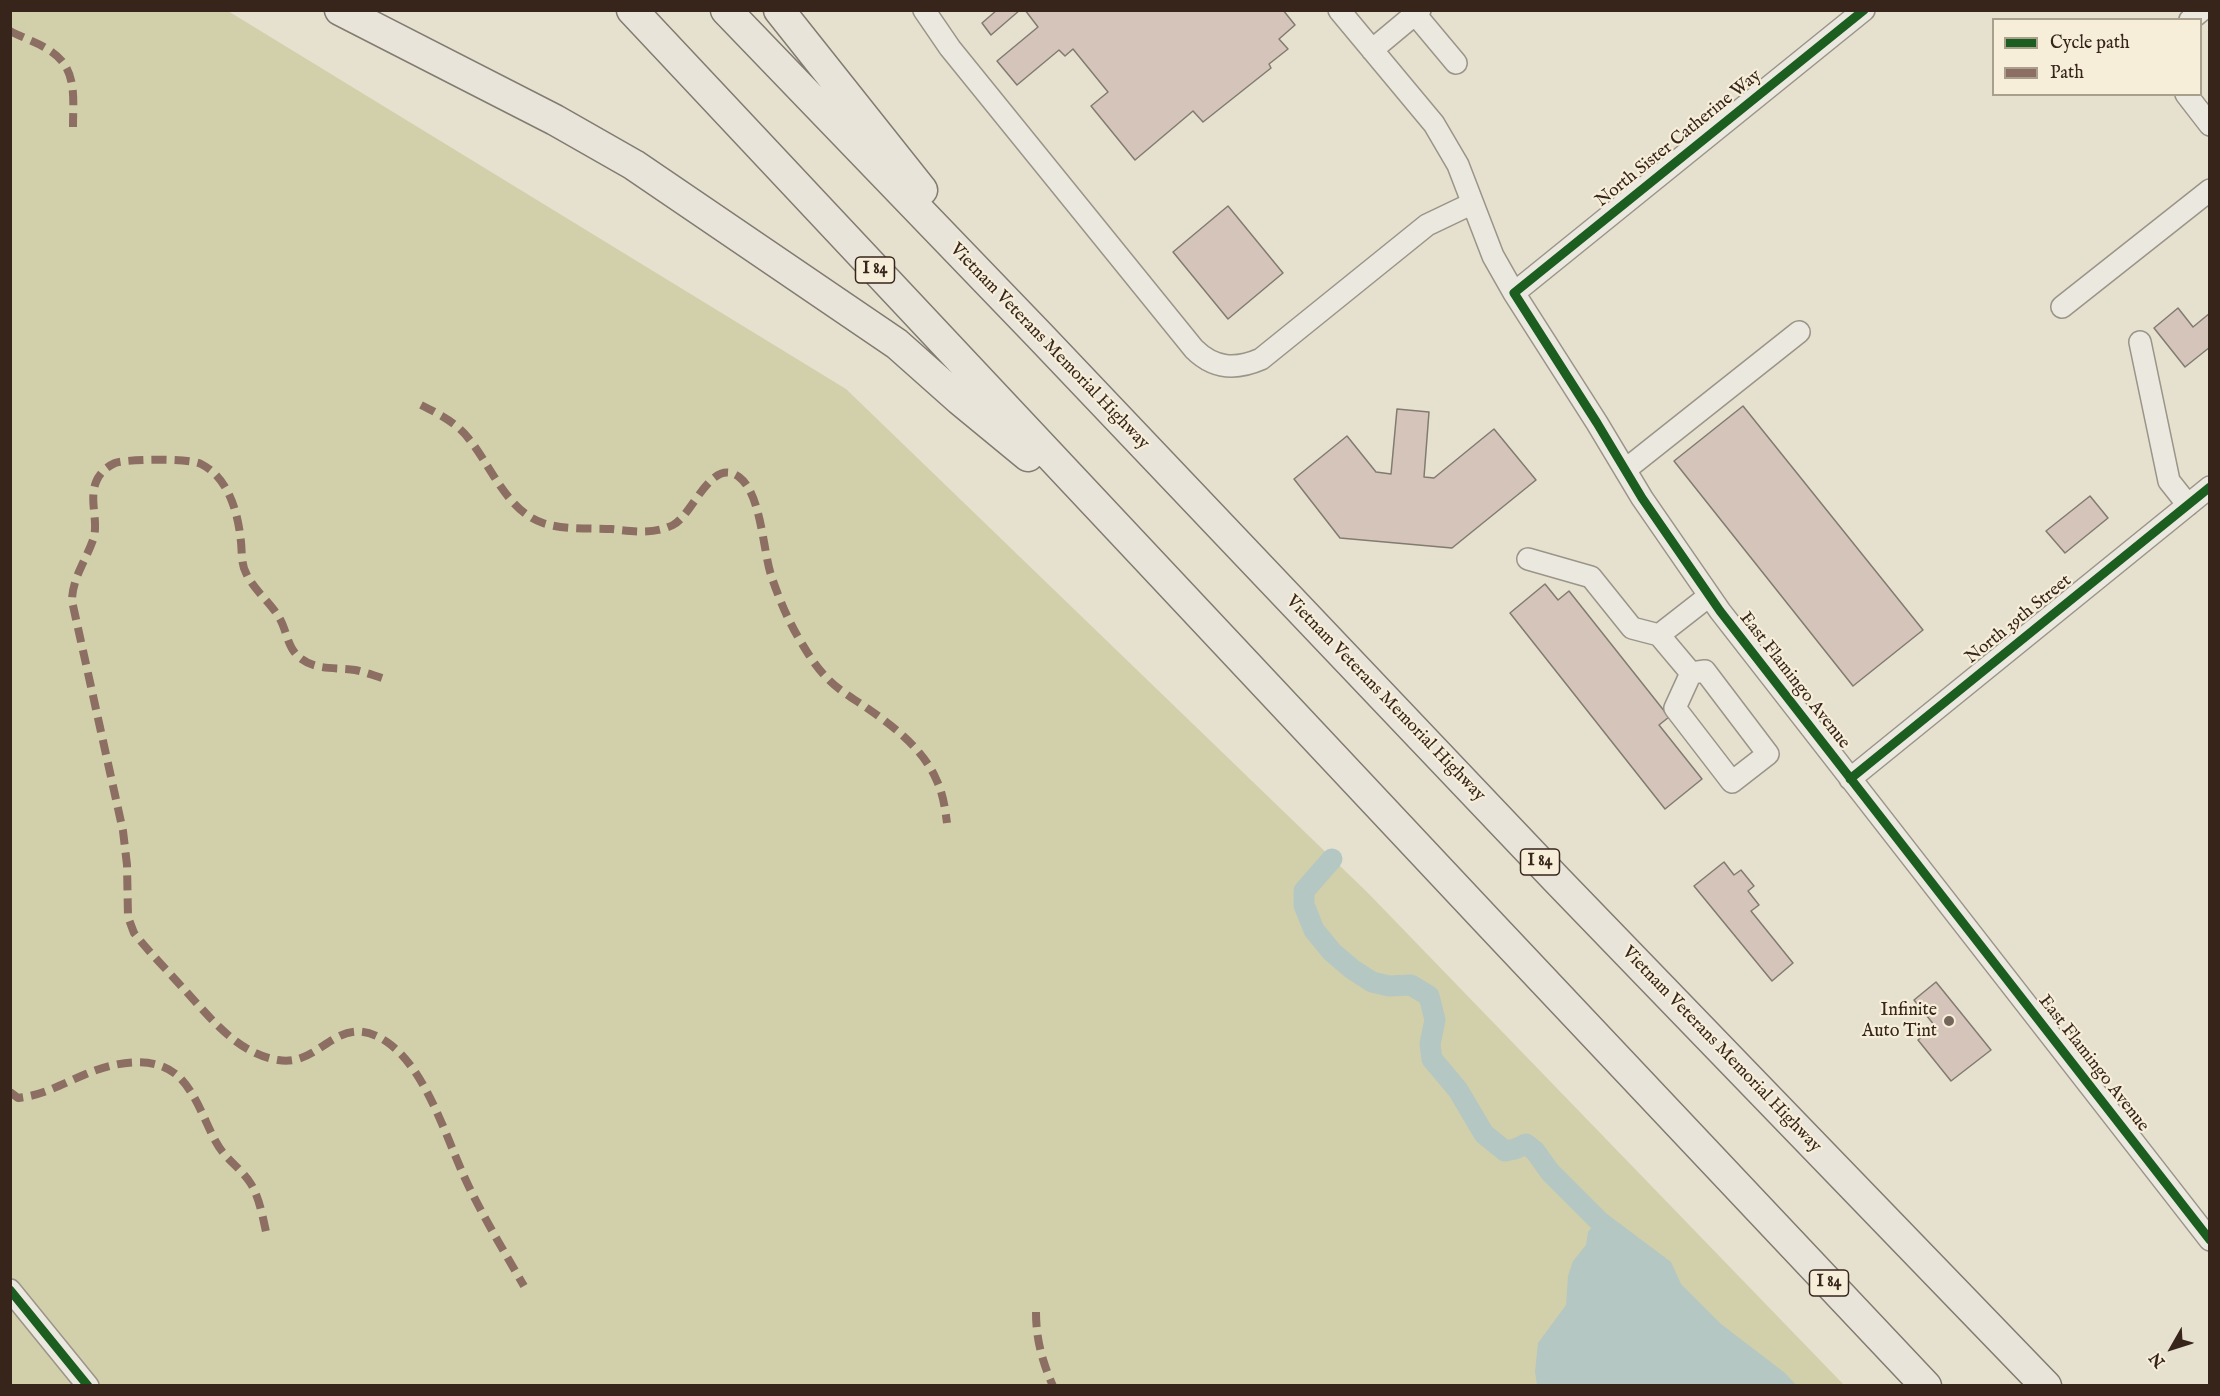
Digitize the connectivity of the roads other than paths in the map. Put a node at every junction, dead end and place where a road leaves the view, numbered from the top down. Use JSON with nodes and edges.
{"nodes":[{"id":1,"x":340,"y":10,"type":"edge"},
{"id":2,"x":632,"y":10,"type":"edge"},
{"id":3,"x":726,"y":10,"type":"edge"},
{"id":4,"x":779,"y":10,"type":"edge"},
{"id":5,"x":924,"y":10,"type":"edge"},
{"id":6,"x":1339,"y":10,"type":"edge"},
{"id":7,"x":1864,"y":10,"type":"edge"},
{"id":8,"x":1418,"y":12,"type":"edge"},
{"id":9,"x":1372,"y":50,"type":"junction"},
{"id":10,"x":1456,"y":63,"type":"dead end"},
{"id":11,"x":2188,"y":96,"type":"edge"},
{"id":12,"x":2210,"y":125,"type":"edge"},
{"id":13,"x":2210,"y":190,"type":"edge"},
{"id":14,"x":1471,"y":204,"type":"junction"},
{"id":15,"x":1514,"y":293,"type":"junction"},
{"id":16,"x":2062,"y":307,"type":"dead end"},
{"id":17,"x":1799,"y":332,"type":"dead end"},
{"id":18,"x":1039,"y":335,"type":"junction"},
{"id":19,"x":2140,"y":342,"type":"dead end"},
{"id":20,"x":1625,"y":471,"type":"junction"},
{"id":21,"x":2210,"y":487,"type":"edge"},
{"id":22,"x":2188,"y":504,"type":"junction"},
{"id":23,"x":1119,"y":529,"type":"junction"},
{"id":24,"x":1528,"y":560,"type":"dead end"},
{"id":25,"x":1709,"y":596,"type":"junction"},
{"id":26,"x":1659,"y":635,"type":"junction"},
{"id":27,"x":1691,"y":673,"type":"junction"},
{"id":28,"x":1850,"y":779,"type":"junction"},
{"id":29,"x":2210,"y":1240,"type":"edge"},
{"id":30,"x":10,"y":1290,"type":"edge"},
{"id":31,"x":88,"y":1386,"type":"edge"},
{"id":32,"x":1926,"y":1386,"type":"edge"},
{"id":33,"x":2046,"y":1386,"type":"edge"}],
"edges":[{"from":1,"to":23,"type":"highway"},
{"from":2,"to":23,"type":"highway","number":"I 84"},
{"from":3,"to":18,"type":"highway","name":"Vietnam Veterans Memorial Highway","number":"I 84"},
{"from":4,"to":18,"type":"highway"},
{"from":5,"to":14,"type":"street"},
{"from":6,"to":9,"type":"street","name":"East Flamingo Avenue"},
{"from":7,"to":15,"type":"street","name":"North Sister Catherine Way"},
{"from":8,"to":9,"type":"street"},
{"from":8,"to":10,"type":"street"},
{"from":9,"to":14,"type":"street","name":"East Flamingo Avenue"},
{"from":11,"to":12,"type":"street"},
{"from":13,"to":16,"type":"street"},
{"from":14,"to":15,"type":"street","name":"East Flamingo Avenue"},
{"from":15,"to":20,"type":"street","name":"East Flamingo Avenue"},
{"from":17,"to":20,"type":"street"},
{"from":18,"to":33,"type":"highway","name":"Vietnam Veterans Memorial Highway","number":"I 84"},
{"from":19,"to":22,"type":"street"},
{"from":20,"to":25,"type":"street","name":"East Flamingo Avenue"},
{"from":21,"to":22,"type":"street","name":"North 39th Street"},
{"from":22,"to":28,"type":"street","name":"North 39th Street"},
{"from":23,"to":32,"type":"highway","number":"I 84"},
{"from":24,"to":26,"type":"street"},
{"from":25,"to":26,"type":"street"},
{"from":25,"to":28,"type":"street","name":"East Flamingo Avenue"},
{"from":26,"to":27,"type":"street"},
{"from":27,"to":27,"type":"street"},
{"from":28,"to":29,"type":"street","name":"East Flamingo Avenue"},
{"from":30,"to":31,"type":"street"}]}
